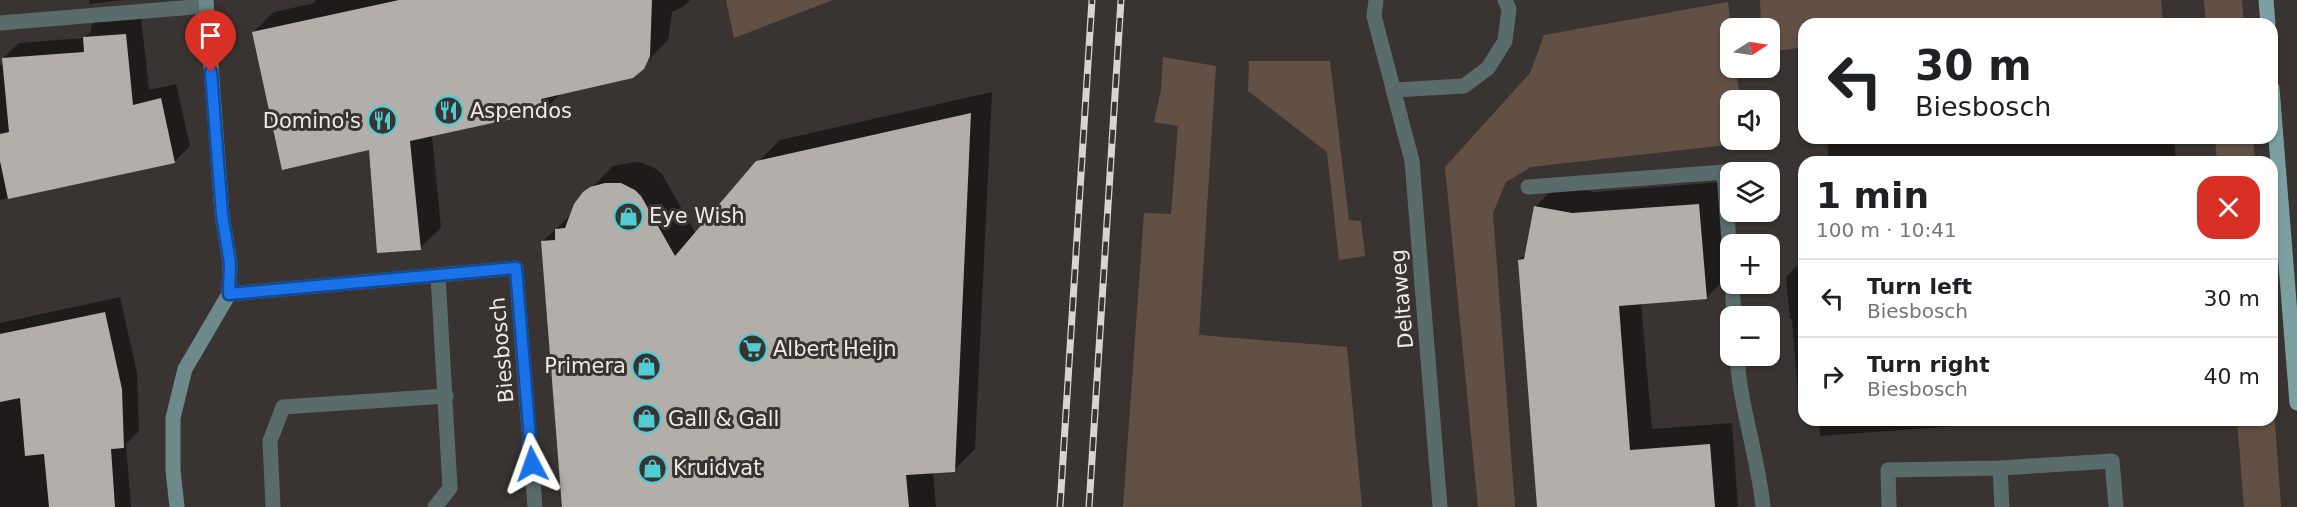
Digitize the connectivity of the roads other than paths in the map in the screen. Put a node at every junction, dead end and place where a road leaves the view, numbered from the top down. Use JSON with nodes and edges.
{"nodes":[{"id":1,"x":1376,"y":0,"type":"edge"},
{"id":2,"x":1505,"y":0,"type":"edge"},
{"id":3,"x":2266,"y":0,"type":"edge"},
{"id":4,"x":206,"y":3,"type":"edge"},
{"id":5,"x":2268,"y":18,"type":"edge"},
{"id":6,"x":0,"y":23,"type":"edge"},
{"id":7,"x":1393,"y":90,"type":"junction"},
{"id":8,"x":2278,"y":164,"type":"edge"},
{"id":9,"x":1528,"y":187,"type":"dead end"},
{"id":10,"x":1728,"y":234,"type":"edge"},
{"id":11,"x":438,"y":275,"type":"junction"},
{"id":12,"x":229,"y":294,"type":"junction"},
{"id":13,"x":1738,"y":366,"type":"edge"},
{"id":14,"x":446,"y":396,"type":"junction"},
{"id":15,"x":2297,"y":403,"type":"edge"},
{"id":16,"x":2000,"y":468,"type":"junction"},
{"id":17,"x":177,"y":507,"type":"edge"},
{"id":18,"x":273,"y":507,"type":"edge"},
{"id":19,"x":435,"y":507,"type":"edge"},
{"id":20,"x":536,"y":507,"type":"edge"},
{"id":21,"x":1440,"y":507,"type":"edge"},
{"id":22,"x":1763,"y":507,"type":"edge"},
{"id":23,"x":1889,"y":507,"type":"edge"},
{"id":24,"x":2002,"y":507,"type":"edge"},
{"id":25,"x":2116,"y":507,"type":"edge"}],
"edges":[{"from":1,"to":7,"type":"street","name":"Deltaweg"},
{"from":2,"to":7,"type":"street"},
{"from":3,"to":5,"type":"main road"},
{"from":4,"to":6,"type":"street"},
{"from":4,"to":12,"type":"street"},
{"from":7,"to":21,"type":"street","name":"Deltaweg"},
{"from":8,"to":15,"type":"main road"},
{"from":9,"to":10,"type":"street"},
{"from":11,"to":12,"type":"street","name":"Biesbosch"},
{"from":11,"to":14,"type":"street"},
{"from":11,"to":20,"type":"street","name":"Biesbosch"},
{"from":12,"to":17,"type":"street"},
{"from":13,"to":22,"type":"street"},
{"from":14,"to":18,"type":"street"},
{"from":14,"to":19,"type":"street"},
{"from":16,"to":23,"type":"street"},
{"from":16,"to":24,"type":"street"},
{"from":16,"to":25,"type":"street"}]}
